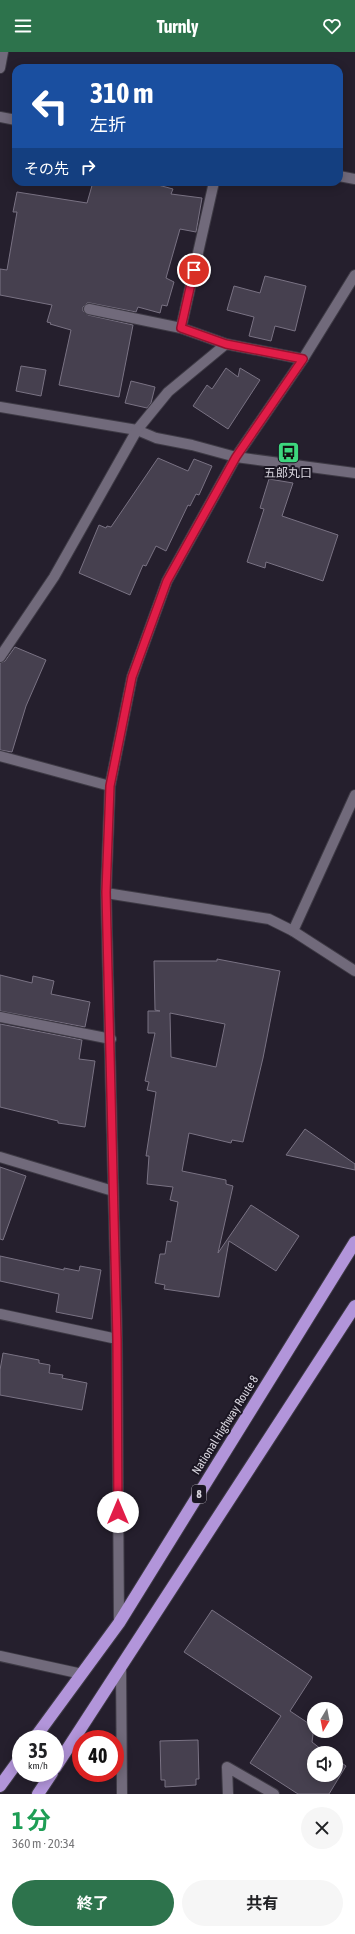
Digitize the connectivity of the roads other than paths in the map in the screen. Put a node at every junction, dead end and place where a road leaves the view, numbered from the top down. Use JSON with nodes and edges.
{"nodes":[{"id":1,"x":3,"y":52,"type":"edge"},
{"id":2,"x":0,"y":68,"type":"edge"},
{"id":3,"x":0,"y":117,"type":"edge"},
{"id":4,"x":12,"y":119,"type":"edge"},
{"id":5,"x":343,"y":177,"type":"edge"},
{"id":6,"x":355,"y":179,"type":"edge"},
{"id":7,"x":213,"y":186,"type":"edge"},
{"id":8,"x":355,"y":275,"type":"edge"},
{"id":9,"x":89,"y":309,"type":"dead end"},
{"id":10,"x":181,"y":328,"type":"junction"},
{"id":11,"x":226,"y":344,"type":"junction"},
{"id":12,"x":303,"y":359,"type":"junction"},
{"id":13,"x":0,"y":407,"type":"edge"},
{"id":14,"x":137,"y":430,"type":"junction"},
{"id":15,"x":236,"y":457,"type":"junction"},
{"id":16,"x":355,"y":473,"type":"edge"},
{"id":17,"x":0,"y":656,"type":"edge"},
{"id":18,"x":0,"y":756,"type":"edge"},
{"id":19,"x":110,"y":786,"type":"junction"},
{"id":20,"x":355,"y":795,"type":"edge"},
{"id":21,"x":106,"y":892,"type":"junction"},
{"id":22,"x":294,"y":931,"type":"junction"},
{"id":23,"x":355,"y":971,"type":"edge"},
{"id":24,"x":0,"y":1017,"type":"edge"},
{"id":25,"x":111,"y":1039,"type":"junction"},
{"id":26,"x":0,"y":1157,"type":"edge"},
{"id":27,"x":113,"y":1191,"type":"junction"},
{"id":28,"x":355,"y":1242,"type":"edge"},
{"id":29,"x":355,"y":1306,"type":"edge"},
{"id":30,"x":0,"y":1314,"type":"edge"},
{"id":31,"x":117,"y":1339,"type":"junction"},
{"id":32,"x":119,"y":1623,"type":"junction"},
{"id":33,"x":0,"y":1656,"type":"edge"},
{"id":34,"x":121,"y":1667,"type":"junction"},
{"id":35,"x":82,"y":1674,"type":"junction"},
{"id":36,"x":41,"y":1730,"type":"edge"},
{"id":37,"x":64,"y":1754,"type":"edge"},
{"id":38,"x":12,"y":1769,"type":"edge"},
{"id":39,"x":46,"y":1782,"type":"edge"},
{"id":40,"x":0,"y":1786,"type":"edge"},
{"id":41,"x":38,"y":1794,"type":"edge"},
{"id":42,"x":122,"y":1794,"type":"edge"},
{"id":43,"x":228,"y":1794,"type":"edge"},
{"id":44,"x":274,"y":1794,"type":"edge"}],
"edges":[{"from":1,"to":2,"type":"street"},
{"from":3,"to":4,"type":"street"},
{"from":5,"to":6,"type":"street"},
{"from":7,"to":10,"type":"street"},
{"from":8,"to":12,"type":"street"},
{"from":9,"to":10,"type":"street"},
{"from":10,"to":11,"type":"street"},
{"from":11,"to":12,"type":"street"},
{"from":11,"to":14,"type":"street"},
{"from":12,"to":15,"type":"street"},
{"from":13,"to":14,"type":"street"},
{"from":14,"to":15,"type":"street"},
{"from":14,"to":17,"type":"street"},
{"from":15,"to":16,"type":"street"},
{"from":15,"to":19,"type":"street"},
{"from":18,"to":19,"type":"street"},
{"from":19,"to":21,"type":"street"},
{"from":20,"to":22,"type":"street"},
{"from":21,"to":22,"type":"street"},
{"from":21,"to":25,"type":"street"},
{"from":22,"to":23,"type":"street"},
{"from":24,"to":25,"type":"street"},
{"from":25,"to":27,"type":"street"},
{"from":26,"to":27,"type":"street"},
{"from":27,"to":31,"type":"street"},
{"from":28,"to":32,"type":"highway","name":"National Highway Route 8","number":"8"},
{"from":29,"to":34,"type":"highway"},
{"from":30,"to":31,"type":"street"},
{"from":31,"to":32,"type":"street"},
{"from":32,"to":35,"type":"highway","name":"National Highway Route 8","number":"8"},
{"from":33,"to":35,"type":"street"},
{"from":34,"to":37,"type":"highway"},
{"from":34,"to":42,"type":"street"},
{"from":35,"to":36,"type":"highway","name":"National Highway Route 8","number":"8"},
{"from":38,"to":40,"type":"highway"},
{"from":39,"to":41,"type":"highway"},
{"from":43,"to":44,"type":"street"}]}
